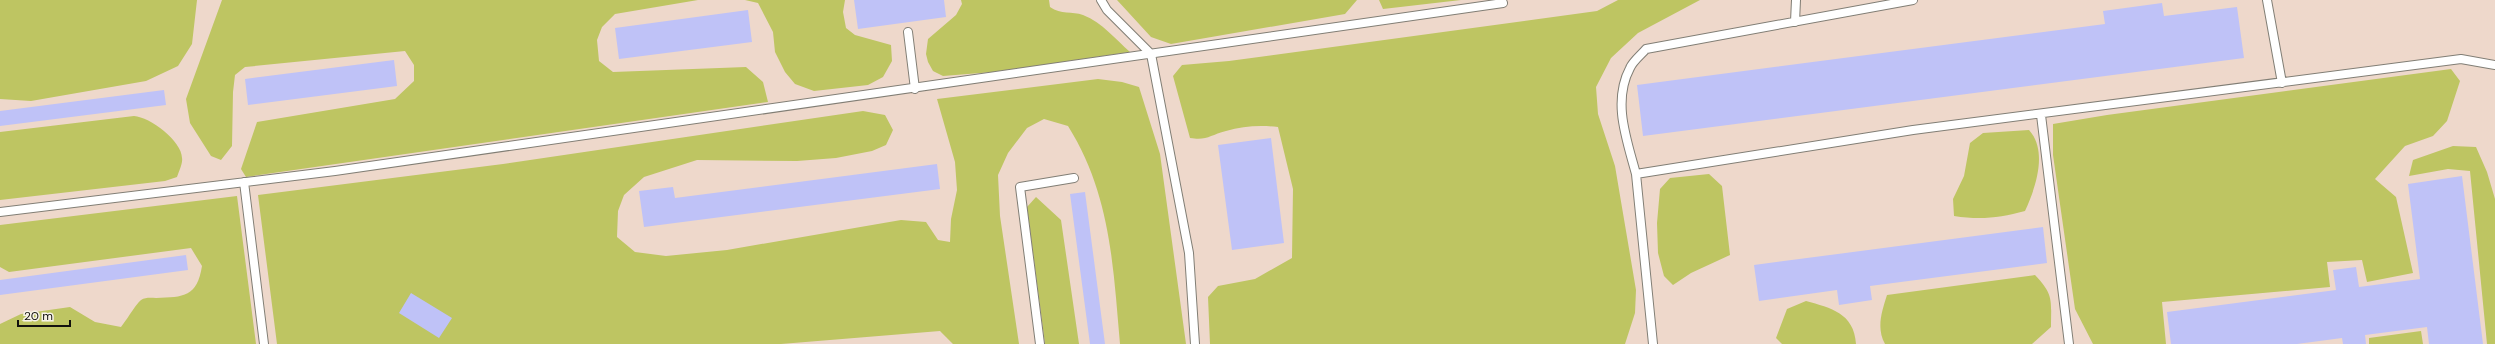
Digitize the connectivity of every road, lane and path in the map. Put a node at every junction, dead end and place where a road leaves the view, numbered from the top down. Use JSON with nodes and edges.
{"nodes":[{"id":1,"x":1101,"y":0,"type":"edge"},
{"id":2,"x":1796,"y":0,"type":"edge"},
{"id":3,"x":1913,"y":0,"type":"edge"},
{"id":4,"x":2268,"y":0,"type":"edge"},
{"id":5,"x":1502,"y":3,"type":"dead end"},
{"id":6,"x":1795,"y":22,"type":"junction"},
{"id":7,"x":908,"y":32,"type":"dead end"},
{"id":8,"x":1152,"y":54,"type":"junction"},
{"id":9,"x":2495,"y":65,"type":"edge"},
{"id":10,"x":2282,"y":82,"type":"junction"},
{"id":11,"x":915,"y":88,"type":"junction"},
{"id":12,"x":2041,"y":115,"type":"junction"},
{"id":13,"x":1636,"y":174,"type":"junction"},
{"id":14,"x":1074,"y":178,"type":"dead end"},
{"id":15,"x":244,"y":182,"type":"junction"},
{"id":16,"x":0,"y":212,"type":"edge"},
{"id":17,"x":264,"y":344,"type":"edge"},
{"id":18,"x":1040,"y":344,"type":"edge"},
{"id":19,"x":1196,"y":344,"type":"edge"},
{"id":20,"x":1653,"y":344,"type":"edge"},
{"id":21,"x":2069,"y":344,"type":"edge"}],
"edges":[{"from":1,"to":8,"type":"lane"},
{"from":2,"to":6,"type":"lane"},
{"from":3,"to":6,"type":"lane"},
{"from":4,"to":10,"type":"lane"},
{"from":5,"to":8,"type":"lane"},
{"from":6,"to":13,"type":"lane"},
{"from":7,"to":11,"type":"lane"},
{"from":8,"to":11,"type":"lane"},
{"from":8,"to":19,"type":"lane"},
{"from":9,"to":10,"type":"lane"},
{"from":10,"to":12,"type":"lane"},
{"from":11,"to":15,"type":"lane"},
{"from":12,"to":13,"type":"lane"},
{"from":12,"to":21,"type":"lane"},
{"from":13,"to":20,"type":"lane"},
{"from":14,"to":18,"type":"lane"},
{"from":15,"to":16,"type":"lane"},
{"from":15,"to":17,"type":"lane"}]}
